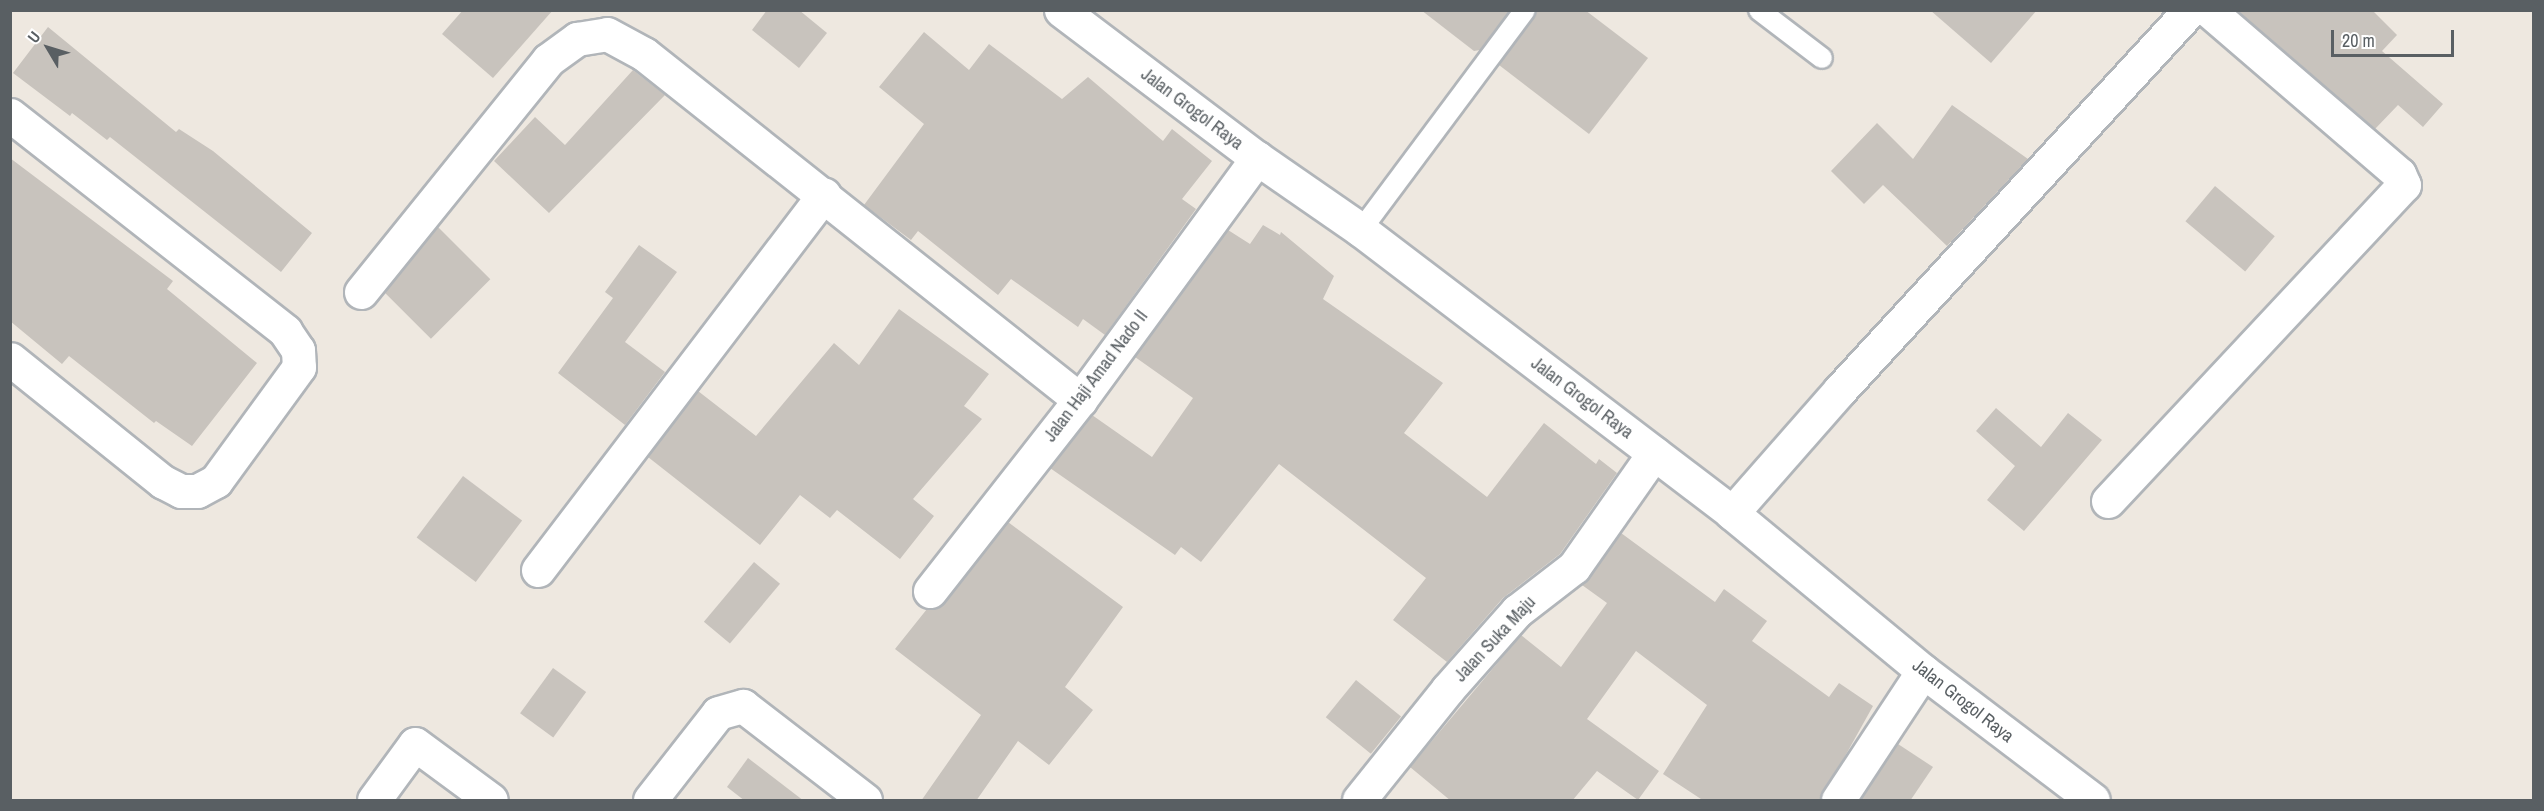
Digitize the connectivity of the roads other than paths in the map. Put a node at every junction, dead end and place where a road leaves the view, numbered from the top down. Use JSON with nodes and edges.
{"nodes":[{"id":1,"x":1061,"y":10,"type":"edge"},
{"id":2,"x":1525,"y":10,"type":"edge"},
{"id":3,"x":1759,"y":10,"type":"edge"},
{"id":4,"x":2190,"y":10,"type":"edge"},
{"id":5,"x":2208,"y":10,"type":"edge"},
{"id":6,"x":1822,"y":58,"type":"dead end"},
{"id":7,"x":10,"y":116,"type":"edge"},
{"id":8,"x":1257,"y":158,"type":"junction"},
{"id":9,"x":824,"y":195,"type":"junction"},
{"id":10,"x":1361,"y":230,"type":"junction"},
{"id":11,"x":361,"y":292,"type":"dead end"},
{"id":12,"x":10,"y":359,"type":"edge"},
{"id":13,"x":1080,"y":400,"type":"junction"},
{"id":14,"x":1654,"y":453,"type":"junction"},
{"id":15,"x":2108,"y":501,"type":"dead end"},
{"id":16,"x":1732,"y":513,"type":"junction"},
{"id":17,"x":538,"y":570,"type":"dead end"},
{"id":18,"x":930,"y":591,"type":"dead end"},
{"id":19,"x":1923,"y":671,"type":"junction"},
{"id":20,"x":374,"y":801,"type":"edge"},
{"id":21,"x":491,"y":801,"type":"edge"},
{"id":22,"x":650,"y":801,"type":"edge"},
{"id":23,"x":866,"y":801,"type":"edge"},
{"id":24,"x":1359,"y":801,"type":"edge"},
{"id":25,"x":1838,"y":801,"type":"edge"},
{"id":26,"x":2093,"y":801,"type":"edge"}],
"edges":[{"from":1,"to":8,"type":"street","name":"Jalan Grogol Raya"},
{"from":2,"to":10,"type":"lane"},
{"from":3,"to":6,"type":"lane"},
{"from":4,"to":16,"type":"street"},
{"from":5,"to":15,"type":"street"},
{"from":7,"to":12,"type":"street"},
{"from":8,"to":10,"type":"street","name":"Jalan Grogol Raya"},
{"from":8,"to":13,"type":"street","name":"Jalan Haji Amad Nado II"},
{"from":9,"to":11,"type":"street"},
{"from":9,"to":13,"type":"street"},
{"from":9,"to":17,"type":"street"},
{"from":10,"to":14,"type":"street","name":"Jalan Grogol Raya"},
{"from":13,"to":18,"type":"street","name":"Jalan Haji Amad Nado II"},
{"from":14,"to":16,"type":"street","name":"Jalan Grogol Raya"},
{"from":14,"to":24,"type":"street","name":"Jalan Suka Maju"},
{"from":16,"to":19,"type":"street","name":"Jalan Grogol Raya"},
{"from":19,"to":25,"type":"street"},
{"from":19,"to":26,"type":"street","name":"Jalan Grogol Raya"},
{"from":20,"to":21,"type":"street"},
{"from":22,"to":23,"type":"street"}]}
